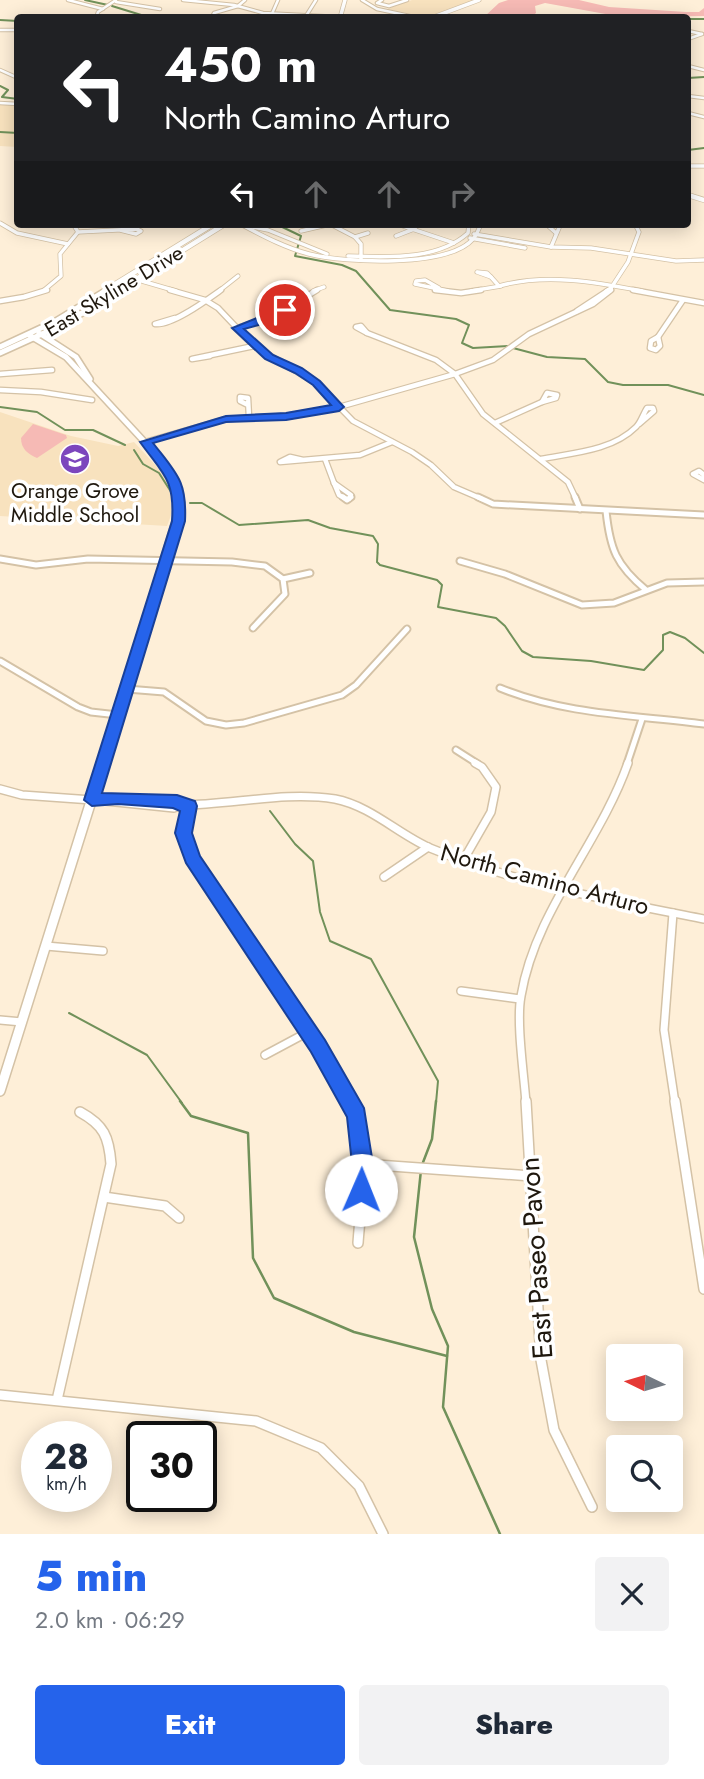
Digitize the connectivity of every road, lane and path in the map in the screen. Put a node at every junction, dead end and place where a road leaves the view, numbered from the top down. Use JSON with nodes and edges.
{"nodes":[{"id":1,"x":68,"y":0,"type":"edge"},
{"id":2,"x":183,"y":0,"type":"edge"},
{"id":3,"x":245,"y":0,"type":"edge"},
{"id":4,"x":364,"y":0,"type":"edge"},
{"id":5,"x":382,"y":0,"type":"edge"},
{"id":6,"x":408,"y":0,"type":"edge"},
{"id":7,"x":479,"y":0,"type":"edge"},
{"id":8,"x":486,"y":0,"type":"edge"},
{"id":9,"x":116,"y":1,"type":"edge"},
{"id":10,"x":239,"y":6,"type":"junction"},
{"id":11,"x":103,"y":9,"type":"junction"},
{"id":12,"x":160,"y":9,"type":"dead end"},
{"id":13,"x":99,"y":14,"type":"edge"},
{"id":14,"x":214,"y":14,"type":"edge"},
{"id":15,"x":265,"y":14,"type":"edge"},
{"id":16,"x":403,"y":14,"type":"edge"},
{"id":17,"x":442,"y":14,"type":"edge"},
{"id":18,"x":449,"y":14,"type":"edge"},
{"id":19,"x":0,"y":223,"type":"edge"},
{"id":20,"x":76,"y":228,"type":"edge"},
{"id":21,"x":208,"y":228,"type":"edge"},
{"id":22,"x":218,"y":228,"type":"edge"},
{"id":23,"x":248,"y":228,"type":"edge"},
{"id":24,"x":257,"y":228,"type":"edge"},
{"id":25,"x":314,"y":228,"type":"edge"},
{"id":26,"x":338,"y":228,"type":"edge"},
{"id":27,"x":411,"y":228,"type":"edge"},
{"id":28,"x":468,"y":228,"type":"edge"},
{"id":29,"x":480,"y":228,"type":"edge"},
{"id":30,"x":550,"y":228,"type":"edge"},
{"id":31,"x":559,"y":228,"type":"edge"},
{"id":32,"x":637,"y":228,"type":"edge"},
{"id":33,"x":414,"y":229,"type":"junction"},
{"id":34,"x":120,"y":230,"type":"dead end"},
{"id":35,"x":302,"y":231,"type":"dead end"},
{"id":36,"x":78,"y":232,"type":"junction"},
{"id":37,"x":368,"y":233,"type":"dead end"},
{"id":38,"x":556,"y":233,"type":"junction"},
{"id":39,"x":467,"y":235,"type":"junction"},
{"id":40,"x":477,"y":235,"type":"junction"},
{"id":41,"x":396,"y":236,"type":"dead end"},
{"id":42,"x":355,"y":237,"type":"junction"},
{"id":43,"x":283,"y":238,"type":"junction"},
{"id":44,"x":472,"y":238,"type":"junction"},
{"id":45,"x":275,"y":240,"type":"junction"},
{"id":46,"x":455,"y":243,"type":"junction"},
{"id":47,"x":68,"y":244,"type":"junction"},
{"id":48,"x":180,"y":245,"type":"junction"},
{"id":49,"x":463,"y":245,"type":"junction"},
{"id":50,"x":551,"y":247,"type":"junction"},
{"id":51,"x":418,"y":255,"type":"junction"},
{"id":52,"x":383,"y":256,"type":"junction"},
{"id":53,"x":632,"y":256,"type":"junction"},
{"id":54,"x":361,"y":259,"type":"junction"},
{"id":55,"x":422,"y":259,"type":"junction"},
{"id":56,"x":704,"y":260,"type":"edge"},
{"id":57,"x":383,"y":263,"type":"junction"},
{"id":58,"x":156,"y":266,"type":"junction"},
{"id":59,"x":238,"y":276,"type":"dead end"},
{"id":60,"x":491,"y":277,"type":"dead end"},
{"id":61,"x":135,"y":279,"type":"junction"},
{"id":62,"x":499,"y":286,"type":"junction"},
{"id":63,"x":324,"y":287,"type":"dead end"},
{"id":64,"x":439,"y":288,"type":"junction"},
{"id":65,"x":611,"y":288,"type":"junction"},
{"id":66,"x":205,"y":300,"type":"junction"},
{"id":67,"x":683,"y":300,"type":"junction"},
{"id":68,"x":0,"y":301,"type":"edge"},
{"id":69,"x":704,"y":303,"type":"edge"},
{"id":70,"x":175,"y":318,"type":"dead end"},
{"id":71,"x":237,"y":328,"type":"junction"},
{"id":72,"x":367,"y":333,"type":"dead end"},
{"id":73,"x":36,"y":335,"type":"junction"},
{"id":74,"x":658,"y":337,"type":"dead end"},
{"id":75,"x":254,"y":346,"type":"junction"},
{"id":76,"x":0,"y":347,"type":"edge"},
{"id":77,"x":0,"y":353,"type":"edge"},
{"id":78,"x":210,"y":356,"type":"dead end"},
{"id":79,"x":52,"y":370,"type":"dead end"},
{"id":80,"x":0,"y":374,"type":"edge"},
{"id":81,"x":455,"y":374,"type":"junction"},
{"id":82,"x":0,"y":390,"type":"edge"},
{"id":83,"x":106,"y":397,"type":"junction"},
{"id":84,"x":542,"y":402,"type":"dead end"},
{"id":85,"x":248,"y":405,"type":"dead end"},
{"id":86,"x":339,"y":407,"type":"junction"},
{"id":87,"x":250,"y":417,"type":"junction"},
{"id":88,"x":495,"y":423,"type":"junction"},
{"id":89,"x":639,"y":424,"type":"dead end"},
{"id":90,"x":145,"y":442,"type":"junction"},
{"id":91,"x":392,"y":442,"type":"junction"},
{"id":92,"x":325,"y":458,"type":"junction"},
{"id":93,"x":541,"y":459,"type":"junction"},
{"id":94,"x":303,"y":460,"type":"dead end"},
{"id":95,"x":334,"y":483,"type":"dead end"},
{"id":96,"x":580,"y":509,"type":"junction"},
{"id":97,"x":606,"y":511,"type":"junction"},
{"id":98,"x":704,"y":515,"type":"edge"},
{"id":99,"x":0,"y":559,"type":"edge"},
{"id":100,"x":460,"y":561,"type":"dead end"},
{"id":101,"x":166,"y":562,"type":"junction"},
{"id":102,"x":310,"y":573,"type":"dead end"},
{"id":103,"x":284,"y":579,"type":"junction"},
{"id":104,"x":704,"y":582,"type":"edge"},
{"id":105,"x":646,"y":590,"type":"junction"},
{"id":106,"x":253,"y":628,"type":"dead end"},
{"id":107,"x":407,"y":629,"type":"dead end"},
{"id":108,"x":0,"y":661,"type":"edge"},
{"id":109,"x":500,"y":688,"type":"dead end"},
{"id":110,"x":127,"y":689,"type":"junction"},
{"id":111,"x":118,"y":715,"type":"junction"},
{"id":112,"x":642,"y":719,"type":"junction"},
{"id":113,"x":704,"y":724,"type":"edge"},
{"id":114,"x":456,"y":750,"type":"dead end"},
{"id":115,"x":0,"y":789,"type":"edge"},
{"id":116,"x":92,"y":800,"type":"junction"},
{"id":117,"x":185,"y":806,"type":"junction"},
{"id":118,"x":428,"y":847,"type":"junction"},
{"id":119,"x":464,"y":859,"type":"junction"},
{"id":120,"x":384,"y":877,"type":"dead end"},
{"id":121,"x":566,"y":888,"type":"junction"},
{"id":122,"x":673,"y":913,"type":"junction"},
{"id":123,"x":704,"y":919,"type":"edge"},
{"id":124,"x":46,"y":946,"type":"junction"},
{"id":125,"x":103,"y":951,"type":"dead end"},
{"id":126,"x":461,"y":991,"type":"dead end"},
{"id":127,"x":520,"y":999,"type":"junction"},
{"id":128,"x":0,"y":1020,"type":"edge"},
{"id":129,"x":22,"y":1022,"type":"junction"},
{"id":130,"x":308,"y":1032,"type":"junction"},
{"id":131,"x":265,"y":1055,"type":"dead end"},
{"id":132,"x":0,"y":1091,"type":"edge"},
{"id":133,"x":80,"y":1112,"type":"dead end"},
{"id":134,"x":363,"y":1164,"type":"junction"},
{"id":135,"x":531,"y":1176,"type":"junction"},
{"id":136,"x":104,"y":1198,"type":"junction"},
{"id":137,"x":180,"y":1218,"type":"dead end"},
{"id":138,"x":358,"y":1243,"type":"dead end"},
{"id":139,"x":704,"y":1289,"type":"edge"},
{"id":140,"x":0,"y":1395,"type":"edge"},
{"id":141,"x":57,"y":1400,"type":"junction"},
{"id":142,"x":592,"y":1507,"type":"dead end"},
{"id":143,"x":383,"y":1534,"type":"edge"}],
"edges":[{"from":1,"to":11,"type":"street"},
{"from":2,"to":10,"type":"street"},
{"from":3,"to":10,"type":"street"},
{"from":4,"to":16,"type":"street"},
{"from":5,"to":6,"type":"street"},
{"from":7,"to":17,"type":"main road"},
{"from":8,"to":18,"type":"main road"},
{"from":9,"to":11,"type":"street"},
{"from":9,"to":12,"type":"street"},
{"from":10,"to":14,"type":"street"},
{"from":10,"to":15,"type":"street"},
{"from":11,"to":13,"type":"street"},
{"from":19,"to":47,"type":"street"},
{"from":20,"to":36,"type":"street"},
{"from":21,"to":48,"type":"main road","name":"East Skyline Drive"},
{"from":22,"to":58,"type":"main road","name":"East Skyline Drive"},
{"from":23,"to":45,"type":"street"},
{"from":24,"to":43,"type":"street"},
{"from":25,"to":35,"type":"street"},
{"from":26,"to":42,"type":"street"},
{"from":27,"to":33,"type":"street"},
{"from":28,"to":39,"type":"street"},
{"from":29,"to":40,"type":"street"},
{"from":30,"to":38,"type":"street"},
{"from":31,"to":38,"type":"street"},
{"from":32,"to":53,"type":"street"},
{"from":33,"to":41,"type":"street"},
{"from":33,"to":46,"type":"street"},
{"from":34,"to":36,"type":"street"},
{"from":36,"to":47,"type":"street"},
{"from":37,"to":42,"type":"street"},
{"from":38,"to":50,"type":"street"},
{"from":39,"to":40,"type":"street"},
{"from":39,"to":44,"type":"street"},
{"from":39,"to":46,"type":"street"},
{"from":40,"to":44,"type":"street"},
{"from":40,"to":50,"type":"street"},
{"from":42,"to":54,"type":"street"},
{"from":43,"to":45,"type":"street"},
{"from":43,"to":54,"type":"street"},
{"from":44,"to":49,"type":"street"},
{"from":44,"to":50,"type":"street"},
{"from":45,"to":54,"type":"street"},
{"from":46,"to":49,"type":"street"},
{"from":46,"to":51,"type":"street"},
{"from":47,"to":68,"type":"street"},
{"from":48,"to":58,"type":"main road"},
{"from":48,"to":73,"type":"main road","name":"East Skyline Drive"},
{"from":49,"to":55,"type":"street"},
{"from":50,"to":53,"type":"street"},
{"from":51,"to":52,"type":"street"},
{"from":51,"to":55,"type":"street"},
{"from":52,"to":54,"type":"street"},
{"from":52,"to":57,"type":"street"},
{"from":53,"to":56,"type":"street"},
{"from":53,"to":65,"type":"street"},
{"from":54,"to":57,"type":"street"},
{"from":55,"to":57,"type":"street"},
{"from":58,"to":61,"type":"main road","name":"East Skyline Drive"},
{"from":59,"to":66,"type":"street"},
{"from":60,"to":62,"type":"street"},
{"from":61,"to":66,"type":"street"},
{"from":61,"to":73,"type":"main road","name":"East Skyline Drive"},
{"from":62,"to":64,"type":"street"},
{"from":62,"to":65,"type":"street"},
{"from":63,"to":71,"type":"street"},
{"from":64,"to":64,"type":"street"},
{"from":65,"to":67,"type":"street"},
{"from":65,"to":81,"type":"street"},
{"from":66,"to":70,"type":"street"},
{"from":66,"to":71,"type":"street"},
{"from":67,"to":69,"type":"street"},
{"from":67,"to":74,"type":"street"},
{"from":71,"to":75,"type":"street"},
{"from":72,"to":81,"type":"street"},
{"from":73,"to":76,"type":"main road","name":"East Skyline Drive"},
{"from":73,"to":77,"type":"main road","name":"East Skyline Drive"},
{"from":73,"to":83,"type":"main road"},
{"from":75,"to":78,"type":"street"},
{"from":75,"to":86,"type":"street"},
{"from":79,"to":80,"type":"street"},
{"from":81,"to":86,"type":"street"},
{"from":81,"to":88,"type":"street"},
{"from":82,"to":83,"type":"street"},
{"from":83,"to":90,"type":"main road"},
{"from":84,"to":88,"type":"street"},
{"from":85,"to":87,"type":"street"},
{"from":86,"to":87,"type":"street"},
{"from":86,"to":91,"type":"street"},
{"from":87,"to":90,"type":"street"},
{"from":88,"to":93,"type":"street"},
{"from":89,"to":93,"type":"street"},
{"from":90,"to":101,"type":"main road"},
{"from":91,"to":92,"type":"street"},
{"from":91,"to":96,"type":"street"},
{"from":92,"to":94,"type":"street"},
{"from":92,"to":95,"type":"street"},
{"from":93,"to":96,"type":"street"},
{"from":96,"to":97,"type":"street"},
{"from":97,"to":98,"type":"street"},
{"from":97,"to":105,"type":"street"},
{"from":99,"to":101,"type":"street"},
{"from":100,"to":105,"type":"street"},
{"from":101,"to":103,"type":"street"},
{"from":101,"to":110,"type":"main road"},
{"from":102,"to":103,"type":"street"},
{"from":103,"to":106,"type":"street"},
{"from":104,"to":105,"type":"street"},
{"from":107,"to":110,"type":"street"},
{"from":108,"to":111,"type":"street"},
{"from":109,"to":112,"type":"street"},
{"from":110,"to":111,"type":"main road"},
{"from":111,"to":116,"type":"main road"},
{"from":112,"to":113,"type":"street"},
{"from":112,"to":121,"type":"street","name":"East Paseo Pavon"},
{"from":114,"to":119,"type":"street"},
{"from":115,"to":116,"type":"street","name":"North Camino Arturo"},
{"from":116,"to":117,"type":"street","name":"North Camino Arturo"},
{"from":116,"to":124,"type":"main road"},
{"from":117,"to":118,"type":"street","name":"North Camino Arturo"},
{"from":117,"to":130,"type":"street"},
{"from":118,"to":119,"type":"street","name":"North Camino Arturo"},
{"from":118,"to":120,"type":"street","name":"North Camino Arturo"},
{"from":119,"to":121,"type":"street","name":"North Camino Arturo"},
{"from":121,"to":122,"type":"street","name":"North Camino Arturo"},
{"from":121,"to":127,"type":"street","name":"East Paseo Pavon"},
{"from":122,"to":123,"type":"street","name":"North Camino Arturo"},
{"from":122,"to":139,"type":"street"},
{"from":124,"to":125,"type":"street"},
{"from":124,"to":129,"type":"main road"},
{"from":126,"to":127,"type":"street"},
{"from":127,"to":135,"type":"street","name":"East Paseo Pavon"},
{"from":128,"to":129,"type":"street"},
{"from":129,"to":132,"type":"main road"},
{"from":130,"to":131,"type":"street"},
{"from":130,"to":134,"type":"street"},
{"from":133,"to":136,"type":"street"},
{"from":134,"to":135,"type":"street"},
{"from":134,"to":138,"type":"street"},
{"from":135,"to":142,"type":"street","name":"East Paseo Pavon"},
{"from":136,"to":137,"type":"street"},
{"from":136,"to":141,"type":"street"},
{"from":140,"to":141,"type":"street"},
{"from":141,"to":143,"type":"street"}]}
